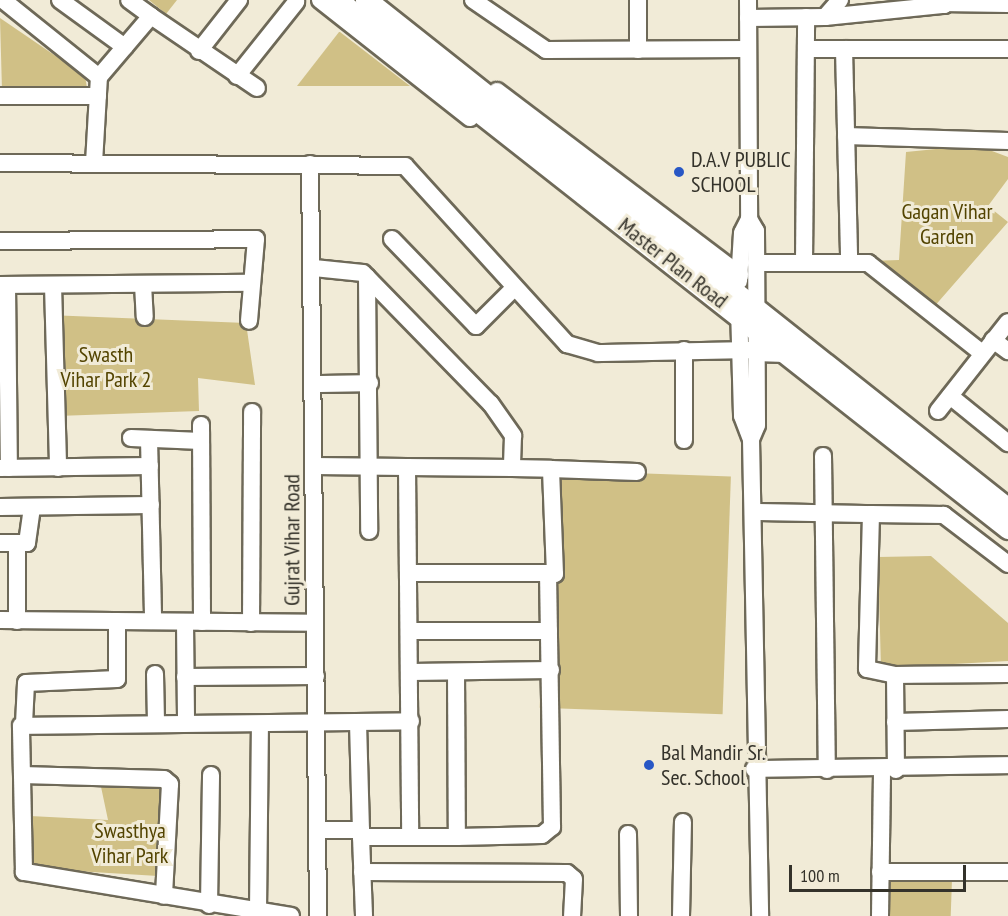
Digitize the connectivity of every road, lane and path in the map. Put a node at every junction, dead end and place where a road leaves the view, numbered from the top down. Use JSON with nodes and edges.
{"nodes":[{"id":1,"x":60,"y":0,"type":"edge"},
{"id":2,"x":129,"y":0,"type":"edge"},
{"id":3,"x":239,"y":0,"type":"edge"},
{"id":4,"x":320,"y":0,"type":"edge"},
{"id":5,"x":337,"y":0,"type":"edge"},
{"id":6,"x":366,"y":0,"type":"edge"},
{"id":7,"x":379,"y":0,"type":"edge"},
{"id":8,"x":473,"y":0,"type":"edge"},
{"id":9,"x":638,"y":0,"type":"edge"},
{"id":10,"x":748,"y":0,"type":"edge"},
{"id":11,"x":840,"y":0,"type":"edge"},
{"id":12,"x":296,"y":2,"type":"dead end"},
{"id":13,"x":944,"y":2,"type":"edge"},
{"id":14,"x":1008,"y":4,"type":"edge"},
{"id":15,"x":4,"y":6,"type":"edge"},
{"id":16,"x":151,"y":16,"type":"junction"},
{"id":17,"x":806,"y":16,"type":"junction"},
{"id":18,"x":825,"y":17,"type":"junction"},
{"id":19,"x":748,"y":18,"type":"junction"},
{"id":20,"x":125,"y":47,"type":"junction"},
{"id":21,"x":748,"y":49,"type":"junction"},
{"id":22,"x":806,"y":49,"type":"junction"},
{"id":23,"x":844,"y":49,"type":"junction"},
{"id":24,"x":1008,"y":49,"type":"edge"},
{"id":25,"x":638,"y":50,"type":"junction"},
{"id":26,"x":199,"y":51,"type":"junction"},
{"id":27,"x":237,"y":76,"type":"junction"},
{"id":28,"x":99,"y":77,"type":"junction"},
{"id":29,"x":257,"y":88,"type":"dead end"},
{"id":30,"x":0,"y":96,"type":"edge"},
{"id":31,"x":98,"y":96,"type":"junction"},
{"id":32,"x":846,"y":136,"type":"junction"},
{"id":33,"x":1008,"y":141,"type":"edge"},
{"id":34,"x":0,"y":163,"type":"edge"},
{"id":35,"x":94,"y":163,"type":"junction"},
{"id":36,"x":310,"y":164,"type":"junction"},
{"id":37,"x":749,"y":219,"type":"junction"},
{"id":38,"x":392,"y":239,"type":"dead end"},
{"id":39,"x":0,"y":241,"type":"edge"},
{"id":40,"x":849,"y":261,"type":"junction"},
{"id":41,"x":756,"y":263,"type":"junction"},
{"id":42,"x":804,"y":263,"type":"junction"},
{"id":43,"x":314,"y":268,"type":"junction"},
{"id":44,"x":367,"y":277,"type":"junction"},
{"id":45,"x":252,"y":283,"type":"junction"},
{"id":46,"x":143,"y":284,"type":"junction"},
{"id":47,"x":3,"y":285,"type":"edge"},
{"id":48,"x":53,"y":285,"type":"junction"},
{"id":49,"x":514,"y":288,"type":"junction"},
{"id":50,"x":744,"y":306,"type":"junction"},
{"id":51,"x":144,"y":316,"type":"dead end"},
{"id":52,"x":249,"y":321,"type":"dead end"},
{"id":53,"x":1008,"y":322,"type":"edge"},
{"id":54,"x":993,"y":340,"type":"junction"},
{"id":55,"x":747,"y":349,"type":"junction"},
{"id":56,"x":684,"y":350,"type":"junction"},
{"id":57,"x":785,"y":351,"type":"junction"},
{"id":58,"x":1008,"y":351,"type":"edge"},
{"id":59,"x":982,"y":353,"type":"junction"},
{"id":60,"x":370,"y":383,"type":"junction"},
{"id":61,"x":314,"y":384,"type":"junction"},
{"id":62,"x":950,"y":396,"type":"junction"},
{"id":63,"x":938,"y":411,"type":"dead end"},
{"id":64,"x":252,"y":412,"type":"dead end"},
{"id":65,"x":131,"y":438,"type":"dead end"},
{"id":66,"x":149,"y":440,"type":"junction"},
{"id":67,"x":684,"y":440,"type":"dead end"},
{"id":68,"x":1008,"y":443,"type":"edge"},
{"id":69,"x":823,"y":456,"type":"dead end"},
{"id":70,"x":150,"y":466,"type":"junction"},
{"id":71,"x":314,"y":466,"type":"junction"},
{"id":72,"x":370,"y":466,"type":"junction"},
{"id":73,"x":407,"y":467,"type":"junction"},
{"id":74,"x":4,"y":468,"type":"edge"},
{"id":75,"x":58,"y":468,"type":"junction"},
{"id":76,"x":512,"y":468,"type":"junction"},
{"id":77,"x":550,"y":469,"type":"junction"},
{"id":78,"x":637,"y":472,"type":"dead end"},
{"id":79,"x":152,"y":505,"type":"junction"},
{"id":80,"x":0,"y":507,"type":"edge"},
{"id":81,"x":32,"y":507,"type":"junction"},
{"id":82,"x":1008,"y":509,"type":"edge"},
{"id":83,"x":753,"y":513,"type":"junction"},
{"id":84,"x":824,"y":514,"type":"junction"},
{"id":85,"x":871,"y":514,"type":"junction"},
{"id":86,"x":1008,"y":528,"type":"edge"},
{"id":87,"x":369,"y":531,"type":"dead end"},
{"id":88,"x":0,"y":543,"type":"edge"},
{"id":89,"x":17,"y":544,"type":"junction"},
{"id":90,"x":1008,"y":564,"type":"edge"},
{"id":91,"x":412,"y":573,"type":"junction"},
{"id":92,"x":548,"y":573,"type":"junction"},
{"id":93,"x":0,"y":620,"type":"edge"},
{"id":94,"x":17,"y":621,"type":"junction"},
{"id":95,"x":117,"y":621,"type":"junction"},
{"id":96,"x":153,"y":621,"type":"junction"},
{"id":97,"x":185,"y":622,"type":"junction"},
{"id":98,"x":202,"y":622,"type":"junction"},
{"id":99,"x":251,"y":623,"type":"junction"},
{"id":100,"x":315,"y":623,"type":"junction"},
{"id":101,"x":412,"y":631,"type":"junction"},
{"id":102,"x":549,"y":631,"type":"junction"},
{"id":103,"x":550,"y":670,"type":"junction"},
{"id":104,"x":411,"y":672,"type":"junction"},
{"id":105,"x":456,"y":672,"type":"junction"},
{"id":106,"x":155,"y":674,"type":"dead end"},
{"id":107,"x":1008,"y":674,"type":"edge"},
{"id":108,"x":895,"y":675,"type":"junction"},
{"id":109,"x":316,"y":676,"type":"junction"},
{"id":110,"x":185,"y":677,"type":"junction"},
{"id":111,"x":1008,"y":719,"type":"edge"},
{"id":112,"x":411,"y":721,"type":"junction"},
{"id":113,"x":156,"y":722,"type":"junction"},
{"id":114,"x":896,"y":722,"type":"junction"},
{"id":115,"x":186,"y":723,"type":"junction"},
{"id":116,"x":358,"y":723,"type":"junction"},
{"id":117,"x":24,"y":724,"type":"junction"},
{"id":118,"x":260,"y":724,"type":"junction"},
{"id":119,"x":316,"y":725,"type":"junction"},
{"id":120,"x":1008,"y":765,"type":"edge"},
{"id":121,"x":754,"y":769,"type":"junction"},
{"id":122,"x":827,"y":770,"type":"junction"},
{"id":123,"x":889,"y":770,"type":"junction"},
{"id":124,"x":22,"y":775,"type":"junction"},
{"id":125,"x":212,"y":775,"type":"dead end"},
{"id":126,"x":682,"y":822,"type":"dead end"},
{"id":127,"x":317,"y":830,"type":"junction"},
{"id":128,"x":361,"y":833,"type":"junction"},
{"id":129,"x":628,"y":834,"type":"dead end"},
{"id":130,"x":410,"y":837,"type":"junction"},
{"id":131,"x":457,"y":837,"type":"junction"},
{"id":132,"x":362,"y":872,"type":"junction"},
{"id":133,"x":880,"y":872,"type":"junction"},
{"id":134,"x":1008,"y":872,"type":"edge"},
{"id":135,"x":164,"y":896,"type":"junction"},
{"id":136,"x":209,"y":905,"type":"junction"},
{"id":137,"x":258,"y":911,"type":"junction"},
{"id":138,"x":291,"y":916,"type":"edge"},
{"id":139,"x":318,"y":916,"type":"edge"},
{"id":140,"x":364,"y":916,"type":"edge"},
{"id":141,"x":572,"y":916,"type":"edge"},
{"id":142,"x":629,"y":916,"type":"edge"},
{"id":143,"x":681,"y":916,"type":"edge"},
{"id":144,"x":760,"y":916,"type":"edge"},
{"id":145,"x":880,"y":916,"type":"edge"}],
"edges":[{"from":1,"to":20,"type":"street"},
{"from":2,"to":16,"type":"street"},
{"from":3,"to":26,"type":"street"},
{"from":4,"to":50,"type":"street"},
{"from":5,"to":50,"type":"main road","name":"Master Plan Road"},
{"from":6,"to":50,"type":"main road","name":"Master Plan Road"},
{"from":7,"to":50,"type":"street"},
{"from":8,"to":25,"type":"street"},
{"from":9,"to":25,"type":"street"},
{"from":10,"to":19,"type":"street"},
{"from":11,"to":18,"type":"street"},
{"from":12,"to":27,"type":"street"},
{"from":13,"to":14,"type":"street"},
{"from":13,"to":18,"type":"street"},
{"from":15,"to":28,"type":"street"},
{"from":16,"to":20,"type":"street"},
{"from":16,"to":26,"type":"street"},
{"from":17,"to":18,"type":"street"},
{"from":17,"to":19,"type":"street"},
{"from":17,"to":22,"type":"street"},
{"from":19,"to":21,"type":"street"},
{"from":20,"to":28,"type":"street"},
{"from":21,"to":25,"type":"street"},
{"from":21,"to":37,"type":"street"},
{"from":22,"to":23,"type":"street"},
{"from":22,"to":42,"type":"street"},
{"from":23,"to":24,"type":"street"},
{"from":23,"to":32,"type":"street"},
{"from":26,"to":27,"type":"street"},
{"from":27,"to":29,"type":"street"},
{"from":28,"to":31,"type":"street"},
{"from":30,"to":31,"type":"street"},
{"from":31,"to":35,"type":"street"},
{"from":32,"to":33,"type":"street"},
{"from":32,"to":40,"type":"street"},
{"from":34,"to":35,"type":"street"},
{"from":35,"to":36,"type":"street"},
{"from":36,"to":43,"type":"street","name":"Gujrat Vihar Road"},
{"from":36,"to":49,"type":"street"},
{"from":37,"to":41,"type":"street"},
{"from":37,"to":50,"type":"street"},
{"from":38,"to":49,"type":"street"},
{"from":39,"to":45,"type":"street"},
{"from":40,"to":42,"type":"street"},
{"from":40,"to":59,"type":"street"},
{"from":41,"to":42,"type":"street"},
{"from":41,"to":50,"type":"street"},
{"from":43,"to":44,"type":"street"},
{"from":43,"to":61,"type":"street","name":"Gujrat Vihar Road"},
{"from":44,"to":60,"type":"street"},
{"from":44,"to":76,"type":"street"},
{"from":45,"to":46,"type":"street"},
{"from":45,"to":52,"type":"street"},
{"from":46,"to":48,"type":"street"},
{"from":46,"to":51,"type":"street"},
{"from":47,"to":48,"type":"street"},
{"from":47,"to":74,"type":"street"},
{"from":48,"to":75,"type":"street"},
{"from":49,"to":56,"type":"street"},
{"from":50,"to":55,"type":"street"},
{"from":50,"to":57,"type":"main road","name":"Master Plan Road"},
{"from":50,"to":82,"type":"main road","name":"Master Plan Road"},
{"from":53,"to":54,"type":"street"},
{"from":54,"to":58,"type":"street"},
{"from":54,"to":59,"type":"street"},
{"from":55,"to":56,"type":"street"},
{"from":55,"to":57,"type":"main road"},
{"from":55,"to":83,"type":"street"},
{"from":56,"to":67,"type":"street"},
{"from":57,"to":86,"type":"main road","name":"Master Plan Road"},
{"from":59,"to":62,"type":"street"},
{"from":60,"to":61,"type":"street"},
{"from":60,"to":72,"type":"street"},
{"from":61,"to":71,"type":"street","name":"Gujrat Vihar Road"},
{"from":62,"to":63,"type":"street"},
{"from":62,"to":68,"type":"street"},
{"from":64,"to":99,"type":"street"},
{"from":65,"to":66,"type":"street"},
{"from":66,"to":70,"type":"street"},
{"from":66,"to":98,"type":"street"},
{"from":69,"to":84,"type":"street"},
{"from":70,"to":75,"type":"street"},
{"from":70,"to":79,"type":"street"},
{"from":71,"to":72,"type":"street"},
{"from":71,"to":100,"type":"street","name":"Gujrat Vihar Road"},
{"from":72,"to":73,"type":"street"},
{"from":72,"to":87,"type":"street"},
{"from":73,"to":76,"type":"street"},
{"from":73,"to":91,"type":"street"},
{"from":74,"to":75,"type":"street"},
{"from":76,"to":77,"type":"street"},
{"from":77,"to":78,"type":"street"},
{"from":77,"to":92,"type":"street"},
{"from":79,"to":81,"type":"street"},
{"from":79,"to":96,"type":"street"},
{"from":80,"to":81,"type":"street"},
{"from":81,"to":89,"type":"street"},
{"from":83,"to":84,"type":"street"},
{"from":83,"to":121,"type":"street"},
{"from":84,"to":85,"type":"street"},
{"from":84,"to":122,"type":"street"},
{"from":85,"to":90,"type":"street"},
{"from":85,"to":108,"type":"street"},
{"from":88,"to":89,"type":"street"},
{"from":89,"to":94,"type":"street"},
{"from":91,"to":92,"type":"street"},
{"from":91,"to":101,"type":"street"},
{"from":92,"to":102,"type":"street"},
{"from":93,"to":94,"type":"street"},
{"from":94,"to":95,"type":"street"},
{"from":95,"to":96,"type":"street"},
{"from":95,"to":117,"type":"street"},
{"from":96,"to":97,"type":"street"},
{"from":97,"to":98,"type":"street"},
{"from":97,"to":110,"type":"street"},
{"from":98,"to":99,"type":"street"},
{"from":99,"to":100,"type":"street"},
{"from":100,"to":109,"type":"street","name":"Gujrat Vihar Road"},
{"from":101,"to":102,"type":"street"},
{"from":101,"to":104,"type":"street"},
{"from":102,"to":103,"type":"street"},
{"from":103,"to":105,"type":"street"},
{"from":103,"to":131,"type":"street"},
{"from":104,"to":105,"type":"street"},
{"from":104,"to":112,"type":"street"},
{"from":105,"to":131,"type":"street"},
{"from":106,"to":113,"type":"street"},
{"from":107,"to":108,"type":"street"},
{"from":108,"to":114,"type":"street"},
{"from":109,"to":110,"type":"street"},
{"from":109,"to":119,"type":"street","name":"Gujrat Vihar Road"},
{"from":110,"to":115,"type":"street"},
{"from":111,"to":114,"type":"street"},
{"from":112,"to":116,"type":"street"},
{"from":112,"to":130,"type":"street"},
{"from":113,"to":115,"type":"street"},
{"from":113,"to":117,"type":"street"},
{"from":114,"to":123,"type":"street"},
{"from":115,"to":118,"type":"street"},
{"from":116,"to":119,"type":"street"},
{"from":116,"to":128,"type":"street"},
{"from":117,"to":124,"type":"street"},
{"from":118,"to":119,"type":"street"},
{"from":118,"to":137,"type":"street"},
{"from":119,"to":127,"type":"street","name":"Gujrat Vihar Road"},
{"from":120,"to":123,"type":"street"},
{"from":121,"to":122,"type":"street"},
{"from":121,"to":144,"type":"street"},
{"from":122,"to":123,"type":"street"},
{"from":123,"to":133,"type":"street"},
{"from":124,"to":135,"type":"street"},
{"from":124,"to":135,"type":"street"},
{"from":125,"to":136,"type":"street"},
{"from":126,"to":143,"type":"street"},
{"from":127,"to":128,"type":"street"},
{"from":127,"to":139,"type":"street","name":"Gujrat Vihar Road"},
{"from":128,"to":130,"type":"street"},
{"from":128,"to":132,"type":"street"},
{"from":129,"to":142,"type":"street"},
{"from":130,"to":131,"type":"street"},
{"from":132,"to":140,"type":"street"},
{"from":132,"to":141,"type":"street"},
{"from":133,"to":134,"type":"street"},
{"from":133,"to":145,"type":"street"},
{"from":135,"to":136,"type":"street"},
{"from":136,"to":137,"type":"street"},
{"from":137,"to":138,"type":"street"}]}
